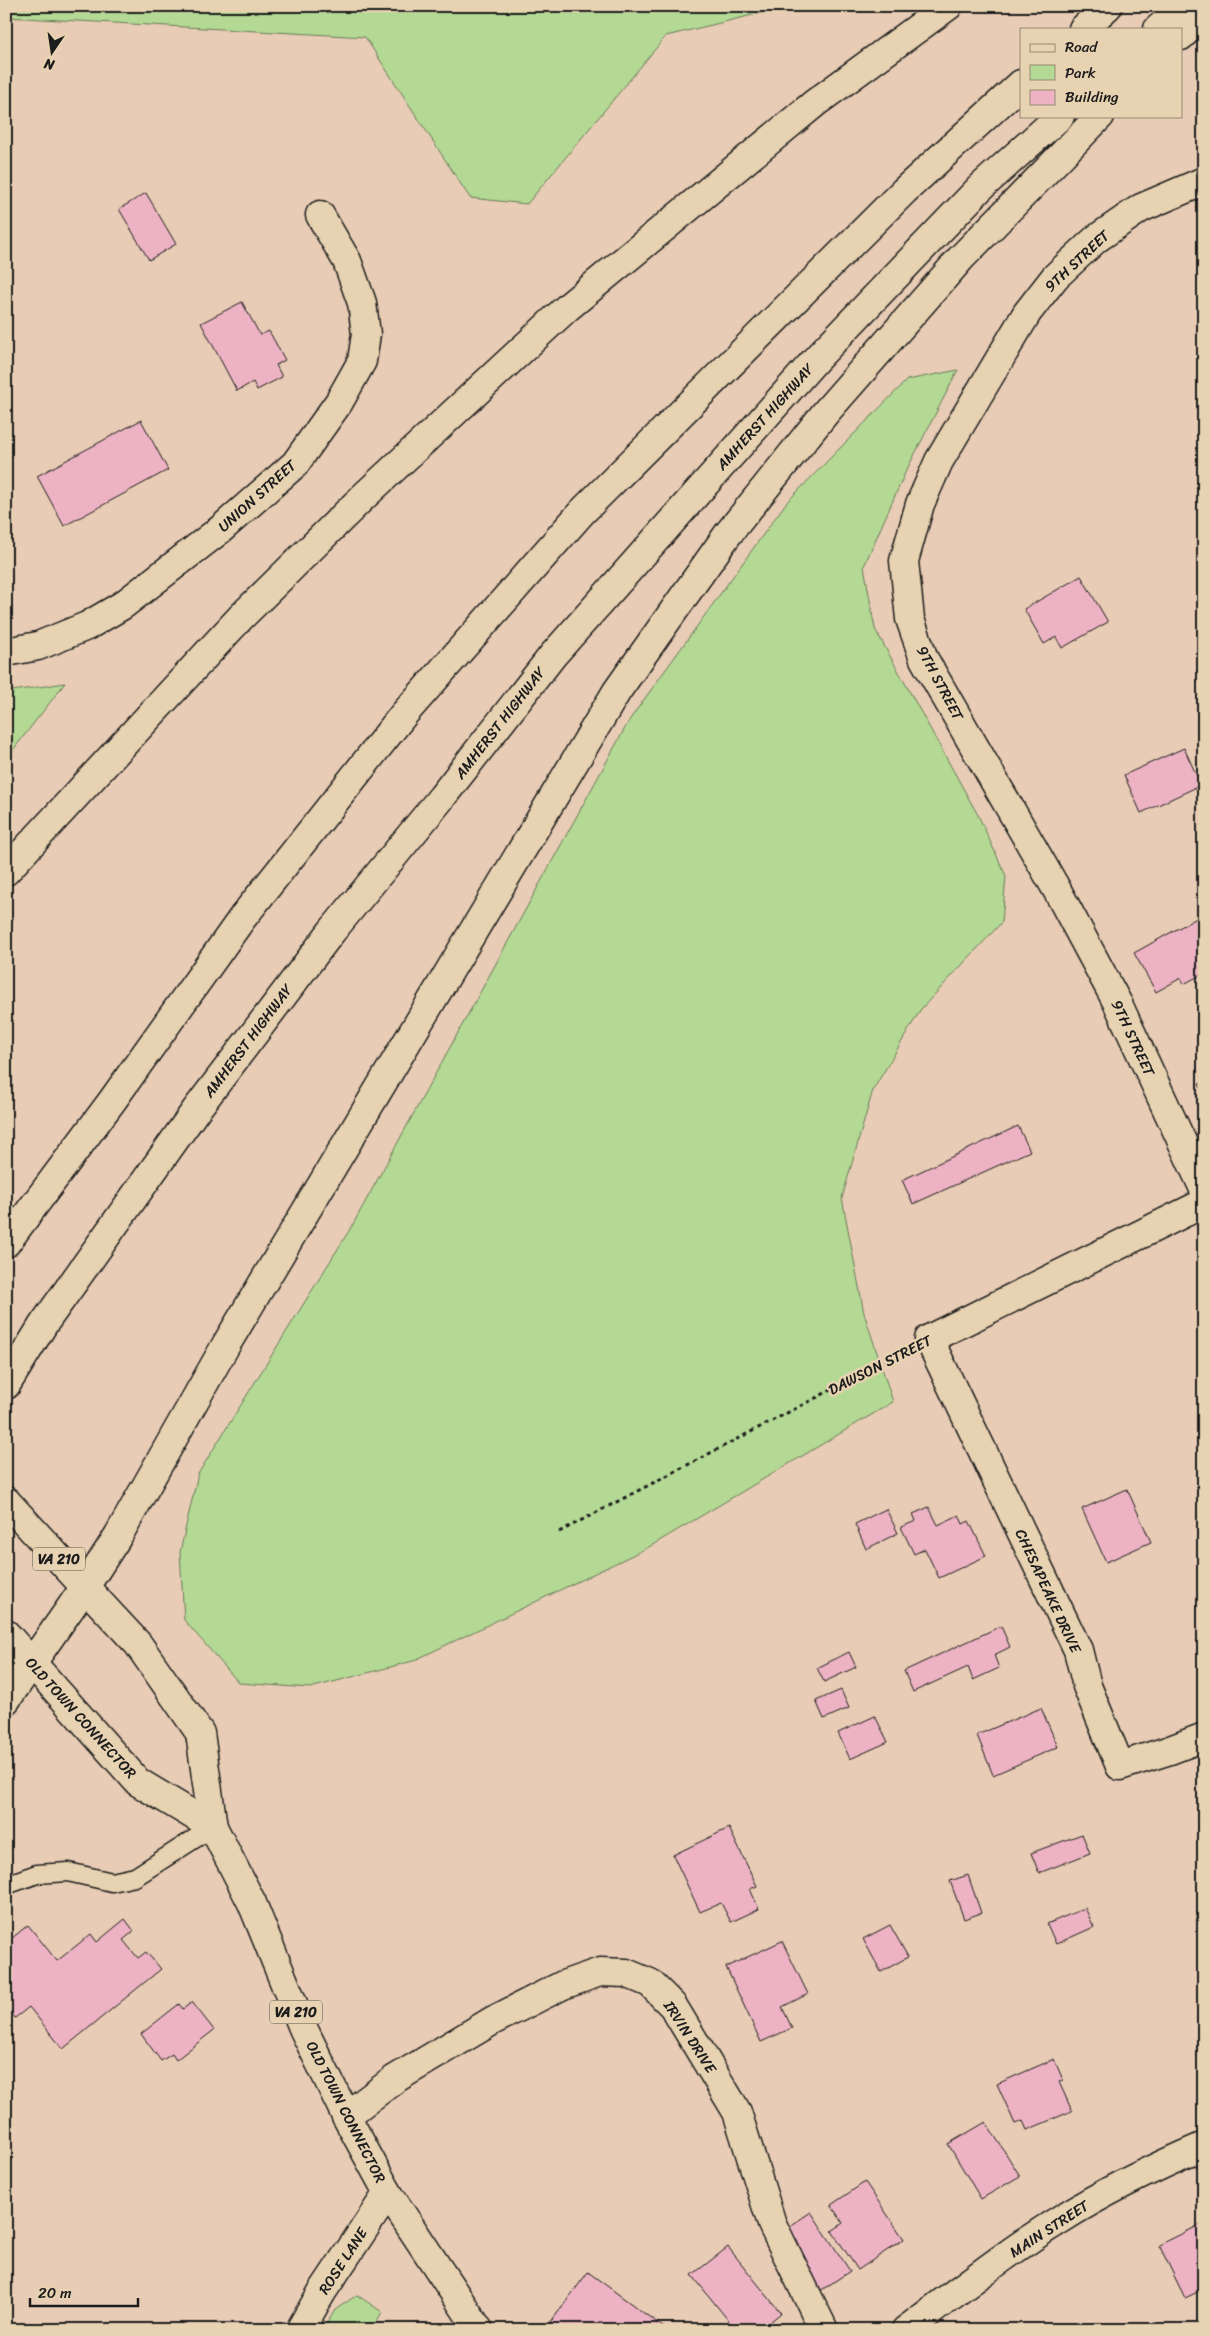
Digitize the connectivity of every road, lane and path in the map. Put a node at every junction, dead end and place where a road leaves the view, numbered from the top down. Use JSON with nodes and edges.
{"nodes":[{"id":1,"x":948,"y":6,"type":"edge"},
{"id":2,"x":1108,"y":6,"type":"edge"},
{"id":3,"x":1185,"y":6,"type":"edge"},
{"id":4,"x":1204,"y":14,"type":"edge"},
{"id":5,"x":1084,"y":28,"type":"edge"},
{"id":6,"x":1159,"y":28,"type":"edge"},
{"id":7,"x":1182,"y":35,"type":"edge"},
{"id":8,"x":1020,"y":85,"type":"edge"},
{"id":9,"x":1058,"y":118,"type":"edge"},
{"id":10,"x":1098,"y":118,"type":"edge"},
{"id":11,"x":1204,"y":181,"type":"edge"},
{"id":12,"x":320,"y":215,"type":"dead end"},
{"id":13,"x":6,"y":652,"type":"edge"},
{"id":14,"x":6,"y":871,"type":"edge"},
{"id":15,"x":1204,"y":1189,"type":"edge"},
{"id":16,"x":1204,"y":1203,"type":"edge"},
{"id":17,"x":6,"y":1243,"type":"edge"},
{"id":18,"x":929,"y":1339,"type":"junction"},
{"id":19,"x":6,"y":1386,"type":"edge"},
{"id":20,"x":6,"y":1501,"type":"edge"},
{"id":21,"x":559,"y":1532,"type":"dead end"},
{"id":22,"x":85,"y":1588,"type":"junction"},
{"id":23,"x":6,"y":1634,"type":"edge"},
{"id":24,"x":32,"y":1663,"type":"junction"},
{"id":25,"x":6,"y":1700,"type":"edge"},
{"id":26,"x":1204,"y":1737,"type":"edge"},
{"id":27,"x":213,"y":1827,"type":"junction"},
{"id":28,"x":6,"y":1885,"type":"edge"},
{"id":29,"x":346,"y":2116,"type":"junction"},
{"id":30,"x":1204,"y":2146,"type":"edge"},
{"id":31,"x":388,"y":2193,"type":"junction"},
{"id":32,"x":300,"y":2330,"type":"edge"},
{"id":33,"x":480,"y":2330,"type":"edge"},
{"id":34,"x":824,"y":2330,"type":"edge"},
{"id":35,"x":906,"y":2330,"type":"edge"}],
"edges":[{"from":1,"to":14,"type":"main road"},
{"from":2,"to":5,"type":"main road"},
{"from":3,"to":6,"type":"main road"},
{"from":4,"to":7,"type":"main road"},
{"from":8,"to":17,"type":"main road"},
{"from":9,"to":19,"type":"main road","name":"AMHERST HIGHWAY"},
{"from":10,"to":22,"type":"main road"},
{"from":11,"to":15,"type":"main road","name":"9TH STREET"},
{"from":12,"to":13,"type":"main road","name":"UNION STREET"},
{"from":16,"to":18,"type":"main road","name":"DAWSON STREET"},
{"from":18,"to":21,"type":"path","name":"DAWSON STREET"},
{"from":18,"to":26,"type":"main road","name":"CHESAPEAKE DRIVE"},
{"from":20,"to":22,"type":"main road","name":"OLD TOWN CONNECTOR","number":"VA 210"},
{"from":22,"to":24,"type":"main road"},
{"from":22,"to":27,"type":"main road","name":"OLD TOWN CONNECTOR","number":"VA 210"},
{"from":23,"to":24,"type":"main road","name":"OLD TOWN CONNECTOR"},
{"from":24,"to":25,"type":"main road"},
{"from":24,"to":27,"type":"main road","name":"OLD TOWN CONNECTOR"},
{"from":27,"to":28,"type":"lane"},
{"from":27,"to":29,"type":"main road","name":"OLD TOWN CONNECTOR","number":"VA 210"},
{"from":29,"to":31,"type":"main road","name":"OLD TOWN CONNECTOR","number":"VA 210"},
{"from":29,"to":34,"type":"main road","name":"IRVIN DRIVE"},
{"from":30,"to":35,"type":"main road","name":"MAIN STREET"},
{"from":31,"to":32,"type":"main road","name":"ROSE LANE"},
{"from":31,"to":33,"type":"main road","name":"OLD TOWN CONNECTOR","number":"VA 210"}]}
